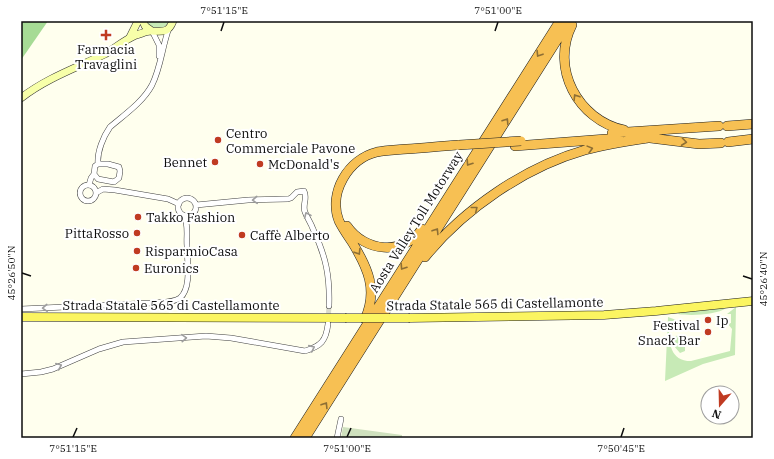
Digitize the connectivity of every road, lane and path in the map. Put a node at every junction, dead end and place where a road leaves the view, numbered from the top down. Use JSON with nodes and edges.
{"nodes":[{"id":1,"x":138,"y":21,"type":"edge"},
{"id":2,"x":142,"y":21,"type":"edge"},
{"id":3,"x":560,"y":21,"type":"edge"},
{"id":4,"x":569,"y":21,"type":"edge"},
{"id":5,"x":575,"y":21,"type":"edge"},
{"id":6,"x":173,"y":23,"type":"edge"},
{"id":7,"x":152,"y":31,"type":"junction"},
{"id":8,"x":130,"y":37,"type":"junction"},
{"id":9,"x":158,"y":65,"type":"junction"},
{"id":10,"x":21,"y":98,"type":"edge"},
{"id":11,"x":753,"y":124,"type":"edge"},
{"id":12,"x":631,"y":131,"type":"junction"},
{"id":13,"x":648,"y":138,"type":"junction"},
{"id":14,"x":753,"y":138,"type":"edge"},
{"id":15,"x":518,"y":143,"type":"junction"},
{"id":16,"x":457,"y":148,"type":"junction"},
{"id":17,"x":98,"y":164,"type":"junction"},
{"id":18,"x":94,"y":174,"type":"junction"},
{"id":19,"x":89,"y":185,"type":"junction"},
{"id":20,"x":454,"y":186,"type":"junction"},
{"id":21,"x":96,"y":193,"type":"junction"},
{"id":22,"x":179,"y":204,"type":"junction"},
{"id":23,"x":196,"y":205,"type":"junction"},
{"id":24,"x":184,"y":216,"type":"junction"},
{"id":25,"x":393,"y":299,"type":"junction"},
{"id":26,"x":753,"y":301,"type":"edge"},
{"id":27,"x":329,"y":306,"type":"tunnel mouth"},
{"id":28,"x":21,"y":309,"type":"edge"},
{"id":29,"x":21,"y":317,"type":"edge"},
{"id":30,"x":328,"y":324,"type":"tunnel mouth"},
{"id":31,"x":336,"y":371,"type":"junction"},
{"id":32,"x":21,"y":374,"type":"edge"},
{"id":33,"x":341,"y":419,"type":"dead end"},
{"id":34,"x":295,"y":438,"type":"edge"},
{"id":35,"x":305,"y":438,"type":"edge"},
{"id":36,"x":337,"y":438,"type":"edge"}],
"edges":[{"from":1,"to":8,"type":"main road"},
{"from":2,"to":7,"type":"main road"},
{"from":3,"to":20,"type":"highway","name":"Aosta Valley Toll Motorway","one_way":true},
{"from":25,"to":4,"type":"highway","name":"Aosta Valley Toll Motorway","one_way":true},
{"from":12,"to":5,"type":"highway","one_way":true},
{"from":6,"to":7,"type":"main road"},
{"from":6,"to":9,"type":"street"},
{"from":7,"to":8,"type":"main road"},
{"from":7,"to":9,"type":"street"},
{"from":8,"to":10,"type":"main road"},
{"from":9,"to":17,"type":"street"},
{"from":11,"to":12,"type":"highway"},
{"from":12,"to":15,"type":"highway"},
{"from":13,"to":14,"type":"highway","one_way":true},
{"from":13,"to":15,"type":"highway"},
{"from":25,"to":13,"type":"highway","one_way":true},
{"from":15,"to":16,"type":"highway","bridge":true},
{"from":16,"to":20,"type":"highway"},
{"from":16,"to":31,"type":"highway","one_way":true},
{"from":17,"to":18,"type":"street"},
{"from":17,"to":18,"type":"street"},
{"from":18,"to":19,"type":"street"},
{"from":19,"to":21,"type":"street"},
{"from":19,"to":21,"type":"street"},
{"from":20,"to":31,"type":"highway","name":"Aosta Valley Toll Motorway","one_way":true},
{"from":21,"to":22,"type":"street"},
{"from":22,"to":23,"type":"street"},
{"from":22,"to":24,"type":"street"},
{"from":23,"to":24,"type":"street"},
{"from":27,"to":23,"type":"street","one_way":true},
{"from":24,"to":28,"type":"street","one_way":true},
{"from":35,"to":25,"type":"highway","name":"Aosta Valley Toll Motorway","one_way":true},
{"from":26,"to":29,"type":"main road","name":"Strada Statale 565 di Castellamonte","bridge":true},
{"from":32,"to":30,"type":"street","one_way":true},
{"from":31,"to":34,"type":"highway","name":"Aosta Valley Toll Motorway"},
{"from":33,"to":36,"type":"street"}]}
